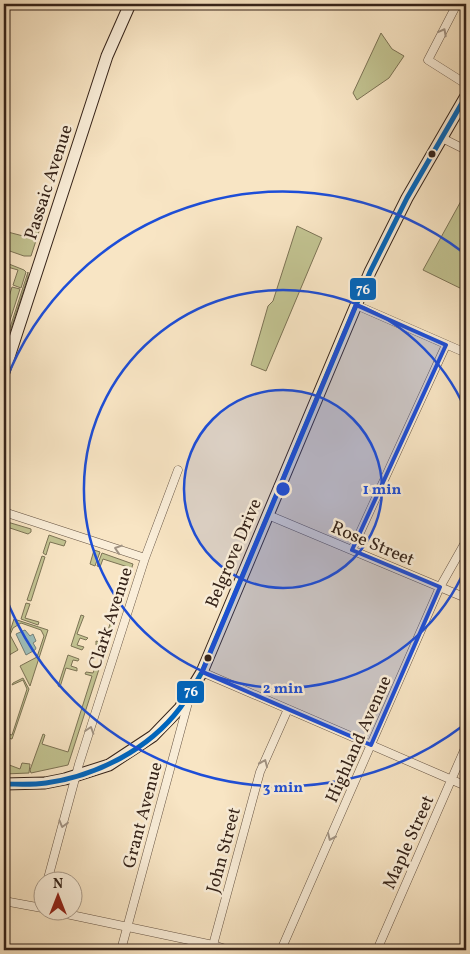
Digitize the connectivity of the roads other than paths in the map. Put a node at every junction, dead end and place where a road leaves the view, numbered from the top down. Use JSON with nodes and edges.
{"nodes":[{"id":1,"x":130,"y":4,"type":"edge"},
{"id":2,"x":457,"y":4,"type":"edge"},
{"id":3,"x":466,"y":84,"type":"edge"},
{"id":4,"x":466,"y":96,"type":"edge"},
{"id":5,"x":442,"y":138,"type":"junction"},
{"id":6,"x":466,"y":150,"type":"edge"},
{"id":7,"x":356,"y":305,"type":"junction"},
{"id":8,"x":446,"y":345,"type":"junction"},
{"id":9,"x":466,"y":353,"type":"edge"},
{"id":10,"x":4,"y":372,"type":"edge"},
{"id":11,"x":178,"y":470,"type":"dead end"},
{"id":12,"x":4,"y":512,"type":"edge"},
{"id":13,"x":268,"y":515,"type":"junction"},
{"id":14,"x":466,"y":541,"type":"edge"},
{"id":15,"x":352,"y":550,"type":"junction"},
{"id":16,"x":145,"y":558,"type":"junction"},
{"id":17,"x":440,"y":588,"type":"junction"},
{"id":18,"x":466,"y":598,"type":"edge"},
{"id":19,"x":202,"y":672,"type":"junction"},
{"id":20,"x":192,"y":688,"type":"junction"},
{"id":21,"x":288,"y":708,"type":"junction"},
{"id":22,"x":371,"y":745,"type":"junction"},
{"id":23,"x":466,"y":746,"type":"edge"},
{"id":24,"x":75,"y":777,"type":"junction"},
{"id":25,"x":452,"y":780,"type":"junction"},
{"id":26,"x":4,"y":784,"type":"edge"},
{"id":27,"x":466,"y":786,"type":"edge"},
{"id":28,"x":51,"y":872,"type":"edge"},
{"id":29,"x":4,"y":901,"type":"edge"},
{"id":30,"x":32,"y":905,"type":"edge"},
{"id":31,"x":82,"y":917,"type":"edge"},
{"id":32,"x":127,"y":926,"type":"junction"},
{"id":33,"x":213,"y":945,"type":"junction"},
{"id":34,"x":121,"y":950,"type":"edge"},
{"id":35,"x":229,"y":950,"type":"edge"},
{"id":36,"x":281,"y":950,"type":"edge"},
{"id":37,"x":377,"y":950,"type":"edge"}],
"edges":[{"from":1,"to":10,"type":"street","name":"Passaic Avenue"},
{"from":3,"to":2,"type":"street","one_way":true},
{"from":4,"to":5,"type":"street","name":"Belgrove Drive"},
{"from":5,"to":6,"type":"street"},
{"from":5,"to":7,"type":"street","name":"Belgrove Drive"},
{"from":7,"to":8,"type":"street"},
{"from":7,"to":13,"type":"street","name":"Belgrove Drive"},
{"from":8,"to":9,"type":"street"},
{"from":8,"to":15,"type":"street"},
{"from":11,"to":16,"type":"street","name":"Clark Avenue"},
{"from":16,"to":12,"type":"street","one_way":true},
{"from":13,"to":15,"type":"street","name":"Rose Street"},
{"from":13,"to":19,"type":"street","name":"Belgrove Drive"},
{"from":14,"to":17,"type":"street","name":"Highland Avenue"},
{"from":15,"to":17,"type":"street","name":"Rose Street"},
{"from":24,"to":16,"type":"street","name":"Clark Avenue","one_way":true},
{"from":17,"to":18,"type":"street","name":"Rose Street"},
{"from":17,"to":22,"type":"street","name":"Highland Avenue"},
{"from":19,"to":20,"type":"street","name":"Belgrove Drive"},
{"from":19,"to":21,"type":"street"},
{"from":20,"to":24,"type":"street","name":"Belgrove Drive"},
{"from":20,"to":32,"type":"street","name":"Grant Avenue"},
{"from":21,"to":22,"type":"street"},
{"from":33,"to":21,"type":"street","name":"John Street","one_way":true},
{"from":22,"to":25,"type":"street"},
{"from":22,"to":36,"type":"street","name":"Highland Avenue","one_way":true},
{"from":23,"to":25,"type":"street","name":"Maple Street"},
{"from":24,"to":26,"type":"street","name":"Belgrove Drive"},
{"from":24,"to":28,"type":"street","name":"Clark Avenue","one_way":true},
{"from":25,"to":27,"type":"street"},
{"from":25,"to":37,"type":"street","name":"Maple Street"},
{"from":29,"to":30,"type":"street"},
{"from":31,"to":32,"type":"street"},
{"from":32,"to":33,"type":"street"},
{"from":32,"to":34,"type":"street","name":"Grant Avenue"},
{"from":33,"to":35,"type":"street"}]}
